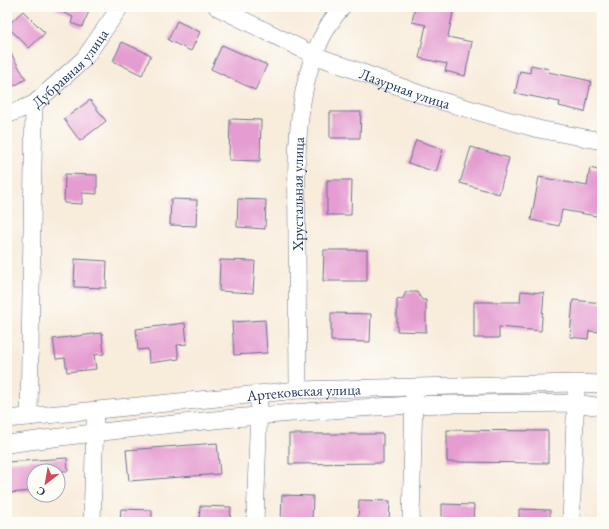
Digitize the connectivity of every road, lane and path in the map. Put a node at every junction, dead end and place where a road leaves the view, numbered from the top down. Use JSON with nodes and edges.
{"nodes":[{"id":1,"x":120,"y":7,"type":"edge"},
{"id":2,"x":217,"y":7,"type":"edge"},
{"id":3,"x":342,"y":7,"type":"edge"},
{"id":4,"x":314,"y":55,"type":"junction"},
{"id":5,"x":34,"y":104,"type":"junction"},
{"id":6,"x":7,"y":115,"type":"edge"},
{"id":7,"x":602,"y":141,"type":"edge"},
{"id":8,"x":576,"y":382,"type":"junction"},
{"id":9,"x":602,"y":384,"type":"edge"},
{"id":10,"x":415,"y":387,"type":"junction"},
{"id":11,"x":298,"y":390,"type":"junction"},
{"id":12,"x":260,"y":394,"type":"junction"},
{"id":13,"x":575,"y":403,"type":"junction"},
{"id":14,"x":414,"y":405,"type":"junction"},
{"id":15,"x":602,"y":407,"type":"edge"},
{"id":16,"x":95,"y":410,"type":"junction"},
{"id":17,"x":259,"y":415,"type":"junction"},
{"id":18,"x":29,"y":417,"type":"junction"},
{"id":19,"x":7,"y":419,"type":"edge"},
{"id":20,"x":95,"y":432,"type":"junction"},
{"id":21,"x":7,"y":444,"type":"edge"},
{"id":22,"x":92,"y":522,"type":"edge"},
{"id":23,"x":255,"y":522,"type":"edge"},
{"id":24,"x":410,"y":522,"type":"edge"},
{"id":25,"x":571,"y":522,"type":"edge"}],
"edges":[{"from":1,"to":5,"type":"street","name":"Дубравная улица"},
{"from":2,"to":4,"type":"street","name":"Лазурная улица"},
{"from":3,"to":4,"type":"street","name":"Хрустальная улица"},
{"from":4,"to":7,"type":"street","name":"Лазурная улица"},
{"from":4,"to":11,"type":"street","name":"Хрустальная улица"},
{"from":5,"to":6,"type":"street","name":"Дубравная улица"},
{"from":5,"to":18,"type":"street"},
{"from":8,"to":9,"type":"street","name":"Артековская улица"},
{"from":8,"to":10,"type":"street","name":"Артековская улица"},
{"from":8,"to":13,"type":"street"},
{"from":10,"to":11,"type":"street","name":"Артековская улица"},
{"from":10,"to":14,"type":"street"},
{"from":11,"to":12,"type":"street","name":"Артековская улица"},
{"from":12,"to":16,"type":"street","name":"Артековская улица"},
{"from":12,"to":17,"type":"street"},
{"from":13,"to":14,"type":"street"},
{"from":13,"to":15,"type":"street"},
{"from":13,"to":25,"type":"street"},
{"from":14,"to":17,"type":"street"},
{"from":14,"to":24,"type":"street"},
{"from":16,"to":18,"type":"street","name":"Артековская улица"},
{"from":16,"to":20,"type":"street"},
{"from":17,"to":20,"type":"street"},
{"from":17,"to":23,"type":"street"},
{"from":18,"to":19,"type":"street","name":"Артековская улица"},
{"from":20,"to":21,"type":"street"},
{"from":20,"to":22,"type":"street"}]}
